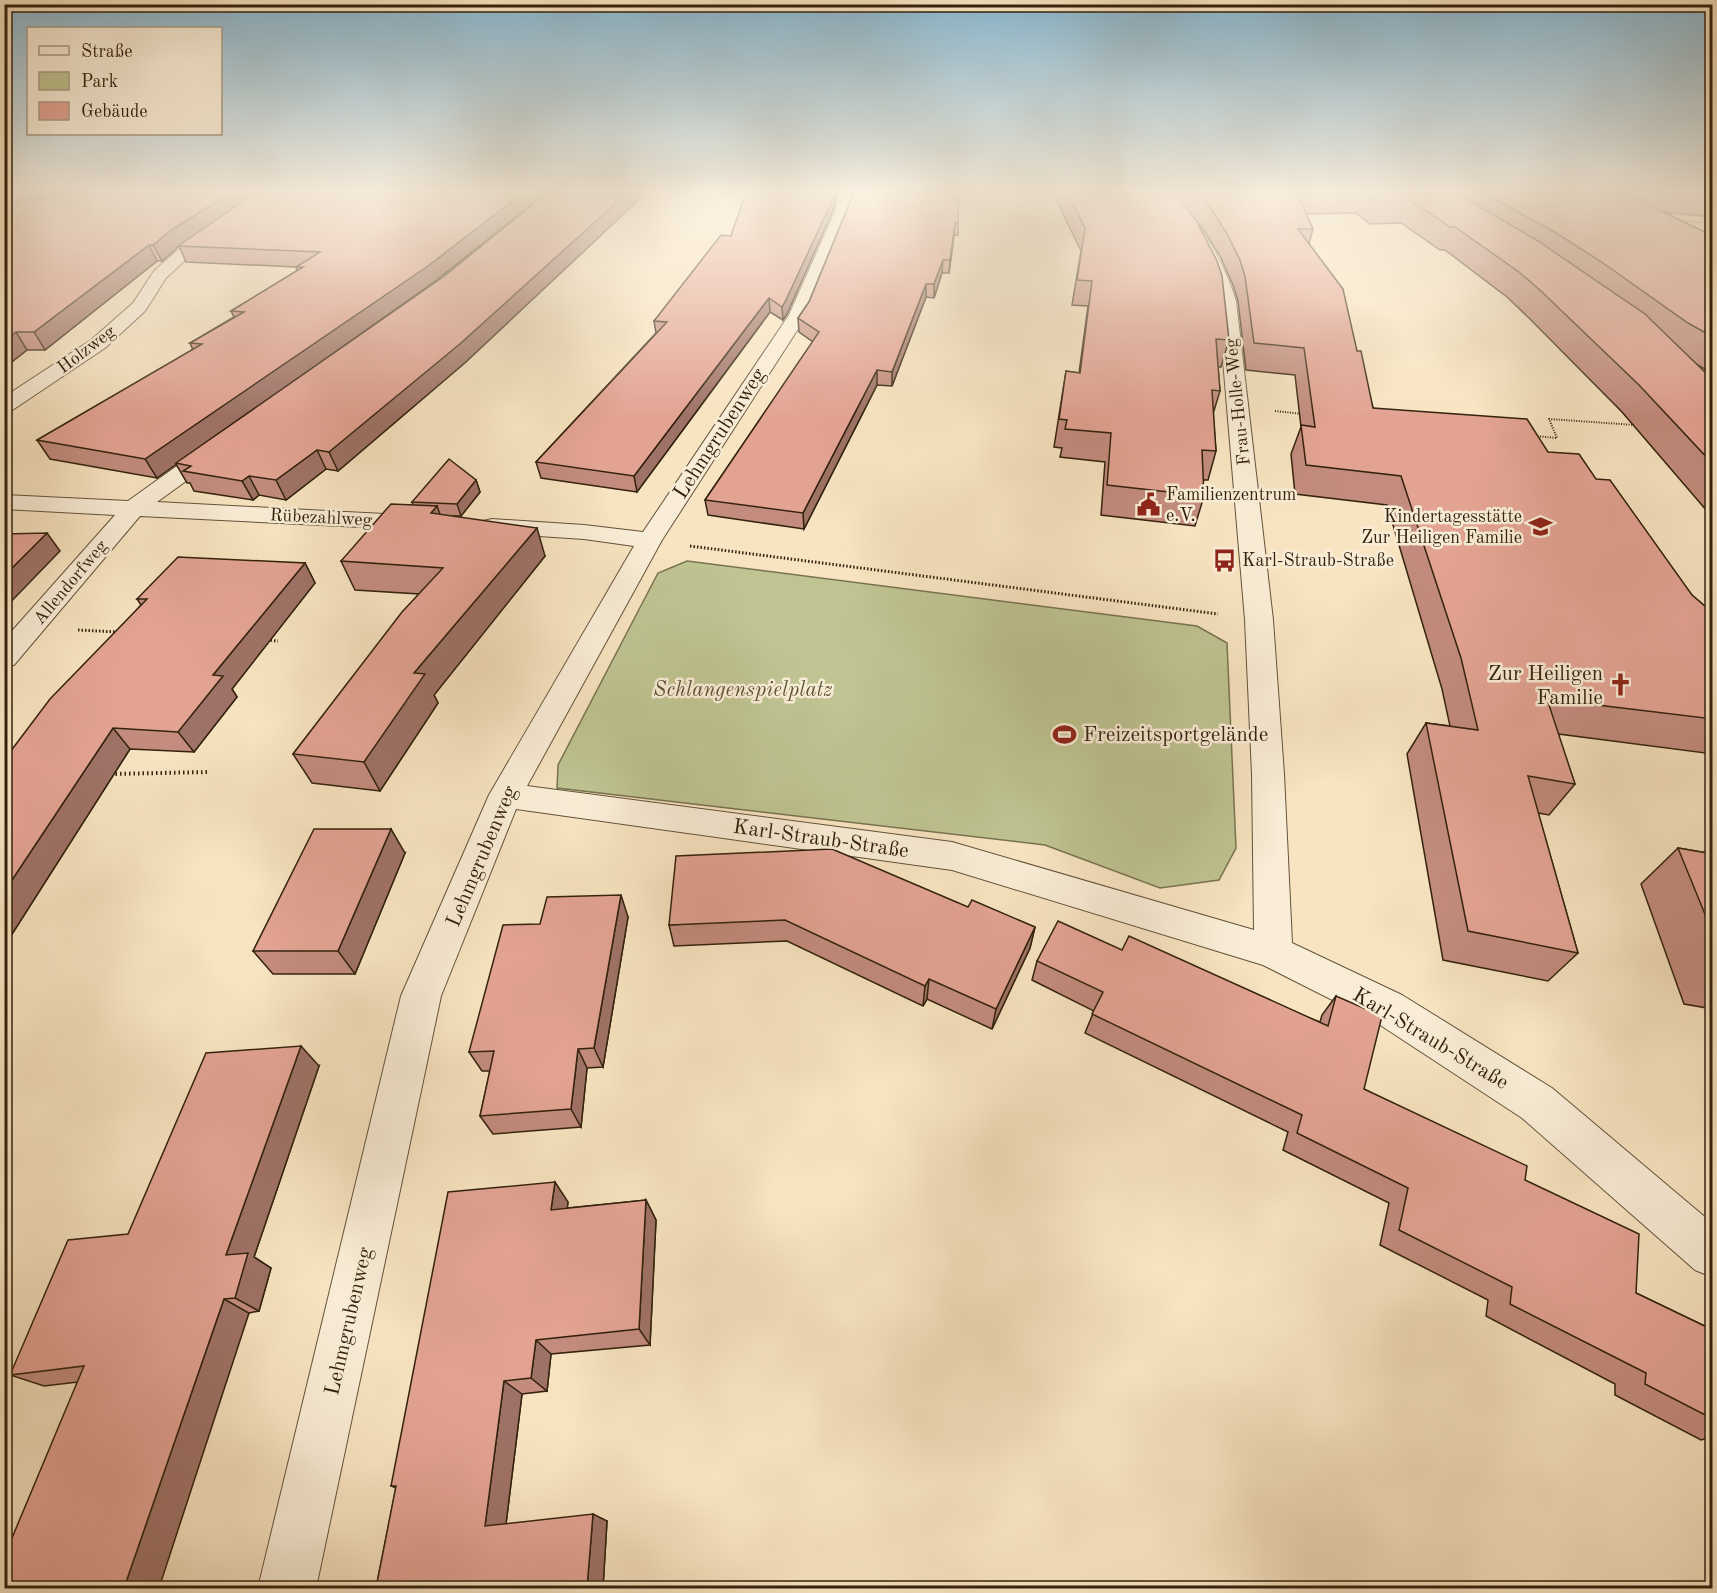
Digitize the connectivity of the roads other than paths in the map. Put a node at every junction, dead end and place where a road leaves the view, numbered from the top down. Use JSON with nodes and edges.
{"nodes":[{"id":1,"x":168,"y":267,"type":"edge"},
{"id":2,"x":818,"y":267,"type":"edge"},
{"id":3,"x":1217,"y":267,"type":"edge"},
{"id":4,"x":4,"y":407,"type":"edge"},
{"id":5,"x":230,"y":438,"type":"edge"},
{"id":6,"x":4,"y":501,"type":"edge"},
{"id":7,"x":135,"y":507,"type":"junction"},
{"id":8,"x":650,"y":540,"type":"junction"},
{"id":9,"x":4,"y":658,"type":"edge"},
{"id":10,"x":505,"y":795,"type":"junction"},
{"id":11,"x":1273,"y":952,"type":"junction"},
{"id":12,"x":1713,"y":1253,"type":"edge"},
{"id":13,"x":287,"y":1588,"type":"edge"}],
"edges":[{"from":1,"to":4,"type":"street","name":"Holzweg"},
{"from":2,"to":8,"type":"street","name":"Lehmgrubenweg"},
{"from":3,"to":11,"type":"street","name":"Frau-Holle-Weg"},
{"from":5,"to":7,"type":"street"},
{"from":6,"to":7,"type":"street","name":"Rübezahlweg"},
{"from":7,"to":8,"type":"street","name":"Rübezahlweg"},
{"from":7,"to":9,"type":"street","name":"Allendorfweg"},
{"from":8,"to":10,"type":"street","name":"Lehmgrubenweg"},
{"from":10,"to":11,"type":"street","name":"Karl-Straub-Straße"},
{"from":10,"to":13,"type":"street","name":"Lehmgrubenweg"},
{"from":11,"to":12,"type":"street","name":"Karl-Straub-Straße"}]}
